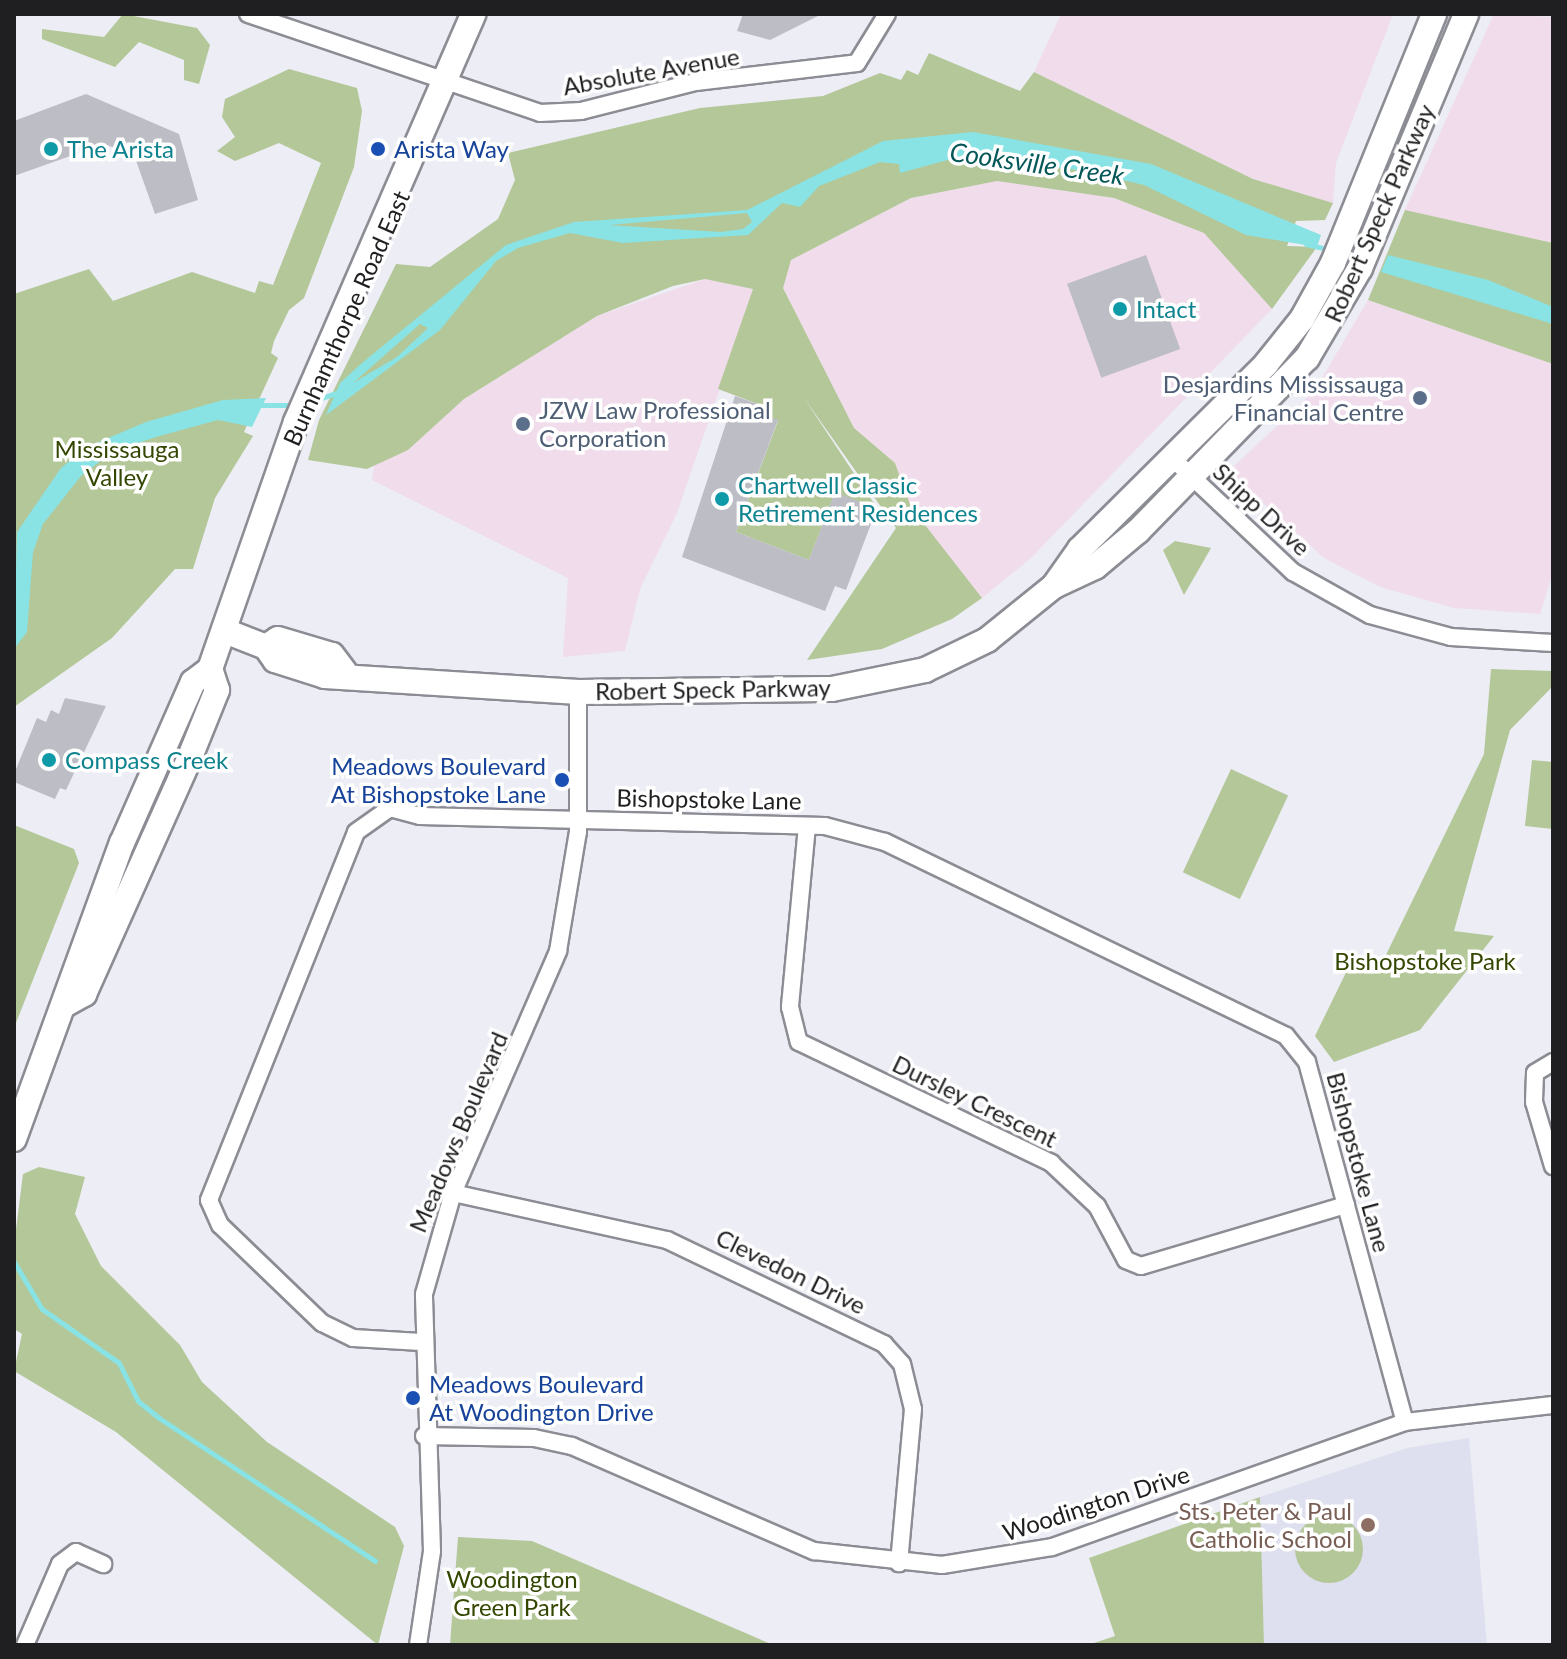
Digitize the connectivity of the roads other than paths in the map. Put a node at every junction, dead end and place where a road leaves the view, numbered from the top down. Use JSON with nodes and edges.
{"nodes":[{"id":1,"x":248,"y":14,"type":"edge"},
{"id":2,"x":473,"y":14,"type":"edge"},
{"id":3,"x":887,"y":14,"type":"edge"},
{"id":4,"x":1434,"y":14,"type":"edge"},
{"id":5,"x":1466,"y":14,"type":"edge"},
{"id":6,"x":445,"y":86,"type":"junction"},
{"id":7,"x":1172,"y":458,"type":"junction"},
{"id":8,"x":1192,"y":477,"type":"junction"},
{"id":9,"x":1054,"y":586,"type":"junction"},
{"id":10,"x":225,"y":631,"type":"junction"},
{"id":11,"x":1553,"y":643,"type":"edge"},
{"id":12,"x":578,"y":692,"type":"junction"},
{"id":13,"x":577,"y":820,"type":"junction"},
{"id":14,"x":807,"y":826,"type":"junction"},
{"id":15,"x":1553,"y":1062,"type":"edge"},
{"id":16,"x":14,"y":1139,"type":"edge"},
{"id":17,"x":1553,"y":1166,"type":"edge"},
{"id":18,"x":453,"y":1193,"type":"junction"},
{"id":19,"x":1346,"y":1205,"type":"junction"},
{"id":20,"x":421,"y":1342,"type":"junction"},
{"id":21,"x":1553,"y":1405,"type":"edge"},
{"id":22,"x":1405,"y":1422,"type":"junction"},
{"id":23,"x":424,"y":1436,"type":"junction"},
{"id":24,"x":899,"y":1563,"type":"junction"},
{"id":25,"x":103,"y":1564,"type":"dead end"},
{"id":26,"x":25,"y":1645,"type":"edge"},
{"id":27,"x":418,"y":1645,"type":"edge"}],
"edges":[{"from":1,"to":6,"type":"street"},
{"from":2,"to":6,"type":"street","name":"Burnhamthorpe Road East"},
{"from":3,"to":6,"type":"street","name":"Absolute Avenue"},
{"from":4,"to":7,"type":"street","name":"Robert Speck Parkway"},
{"from":5,"to":8,"type":"street","name":"Robert Speck Parkway"},
{"from":6,"to":10,"type":"street","name":"Burnhamthorpe Road East"},
{"from":7,"to":8,"type":"street","name":"Shipp Drive"},
{"from":7,"to":9,"type":"street","name":"Robert Speck Parkway"},
{"from":8,"to":9,"type":"street","name":"Robert Speck Parkway"},
{"from":8,"to":11,"type":"street","name":"Shipp Drive"},
{"from":9,"to":12,"type":"street","name":"Robert Speck Parkway"},
{"from":10,"to":12,"type":"street","name":"Robert Speck Parkway"},
{"from":10,"to":16,"type":"street","name":"Burnhamthorpe Road East"},
{"from":12,"to":13,"type":"street","name":"Meadows Boulevard"},
{"from":13,"to":14,"type":"street","name":"Bishopstoke Lane"},
{"from":13,"to":18,"type":"street","name":"Meadows Boulevard"},
{"from":13,"to":20,"type":"street","name":"Bishopstoke Lane"},
{"from":14,"to":19,"type":"street","name":"Bishopstoke Lane"},
{"from":14,"to":19,"type":"street","name":"Dursley Crescent"},
{"from":15,"to":17,"type":"street"},
{"from":18,"to":20,"type":"street","name":"Meadows Boulevard"},
{"from":18,"to":24,"type":"street","name":"Clevedon Drive"},
{"from":19,"to":22,"type":"street","name":"Bishopstoke Lane"},
{"from":20,"to":23,"type":"street","name":"Meadows Boulevard"},
{"from":21,"to":22,"type":"street","name":"Woodington Drive"},
{"from":22,"to":24,"type":"street","name":"Woodington Drive"},
{"from":23,"to":24,"type":"street","name":"Woodington Drive"},
{"from":23,"to":27,"type":"street","name":"Meadows Boulevard"},
{"from":25,"to":26,"type":"street"}]}
